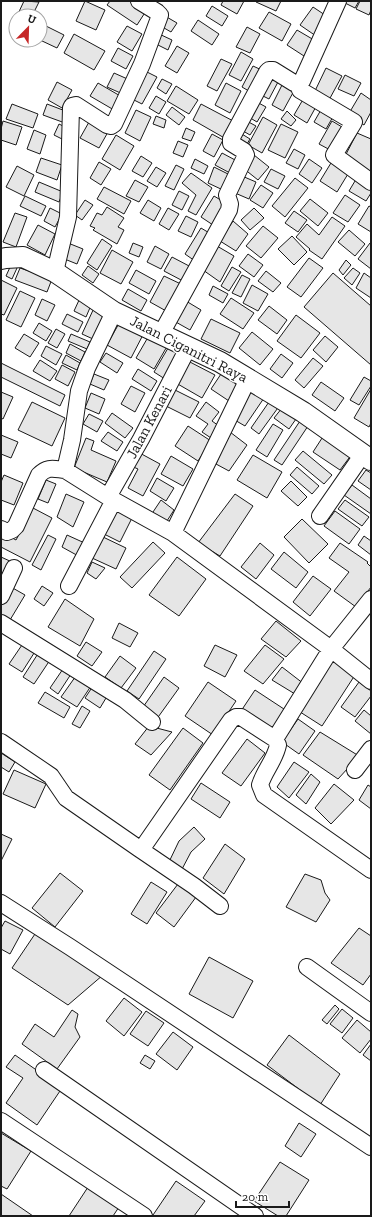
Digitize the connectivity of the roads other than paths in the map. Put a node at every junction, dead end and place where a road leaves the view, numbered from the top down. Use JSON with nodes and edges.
{"nodes":[{"id":1,"x":139,"y":1,"type":"edge"},
{"id":2,"x":338,"y":1,"type":"edge"},
{"id":3,"x":298,"y":84,"type":"junction"},
{"id":4,"x":371,"y":182,"type":"edge"},
{"id":5,"x":1,"y":260,"type":"edge"},
{"id":6,"x":55,"y":272,"type":"junction"},
{"id":7,"x":114,"y":312,"type":"junction"},
{"id":8,"x":161,"y":334,"type":"junction"},
{"id":9,"x":189,"y":346,"type":"junction"},
{"id":10,"x":248,"y":379,"type":"junction"},
{"id":11,"x":367,"y":457,"type":"edge"},
{"id":12,"x":65,"y":470,"type":"junction"},
{"id":13,"x":111,"y":498,"type":"junction"},
{"id":14,"x":320,"y":516,"type":"dead end"},
{"id":15,"x":1,"y":529,"type":"edge"},
{"id":16,"x":173,"y":533,"type":"junction"},
{"id":17,"x":14,"y":568,"type":"dead end"},
{"id":18,"x":69,"y":586,"type":"dead end"},
{"id":19,"x":1,"y":596,"type":"edge"},
{"id":20,"x":371,"y":599,"type":"edge"},
{"id":21,"x":1,"y":623,"type":"edge"},
{"id":22,"x":331,"y":649,"type":"junction"},
{"id":23,"x":371,"y":681,"type":"edge"},
{"id":24,"x":152,"y":722,"type":"dead end"},
{"id":25,"x":275,"y":739,"type":"junction"},
{"id":26,"x":1,"y":742,"type":"edge"},
{"id":27,"x":371,"y":749,"type":"edge"},
{"id":28,"x":355,"y":770,"type":"dead end"},
{"id":29,"x":140,"y":850,"type":"junction"},
{"id":30,"x":371,"y":870,"type":"edge"},
{"id":31,"x":1,"y":903,"type":"edge"},
{"id":32,"x":220,"y":906,"type":"dead end"},
{"id":33,"x":307,"y":967,"type":"dead end"},
{"id":34,"x":371,"y":1013,"type":"edge"},
{"id":35,"x":44,"y":1070,"type":"dead end"},
{"id":36,"x":1,"y":1120,"type":"edge"},
{"id":37,"x":371,"y":1147,"type":"edge"},
{"id":38,"x":144,"y":1216,"type":"edge"},
{"id":39,"x":255,"y":1216,"type":"edge"}],
"edges":[{"from":1,"to":6,"type":"street"},
{"from":2,"to":3,"type":"street"},
{"from":3,"to":4,"type":"street"},
{"from":3,"to":8,"type":"street"},
{"from":5,"to":6,"type":"street","name":"Jalan Ciganitri Raya"},
{"from":6,"to":7,"type":"street","name":"Jalan Ciganitri Raya"},
{"from":7,"to":8,"type":"street","name":"Jalan Ciganitri Raya"},
{"from":7,"to":12,"type":"street"},
{"from":8,"to":9,"type":"street","name":"Jalan Ciganitri Raya"},
{"from":9,"to":10,"type":"street","name":"Jalan Ciganitri Raya"},
{"from":9,"to":13,"type":"street","name":"Jalan Kenari"},
{"from":10,"to":11,"type":"street","name":"Jalan Ciganitri Raya"},
{"from":10,"to":16,"type":"street"},
{"from":11,"to":14,"type":"street"},
{"from":12,"to":13,"type":"street"},
{"from":12,"to":15,"type":"street"},
{"from":13,"to":16,"type":"street"},
{"from":13,"to":18,"type":"street","name":"Jalan Kenari"},
{"from":16,"to":22,"type":"street"},
{"from":17,"to":19,"type":"street"},
{"from":20,"to":22,"type":"street"},
{"from":21,"to":24,"type":"street"},
{"from":22,"to":23,"type":"street"},
{"from":22,"to":25,"type":"street"},
{"from":25,"to":29,"type":"street"},
{"from":25,"to":30,"type":"street"},
{"from":26,"to":29,"type":"street"},
{"from":27,"to":28,"type":"street"},
{"from":29,"to":32,"type":"street"},
{"from":31,"to":37,"type":"street"},
{"from":33,"to":34,"type":"street"},
{"from":35,"to":39,"type":"street"},
{"from":36,"to":38,"type":"street"}]}
